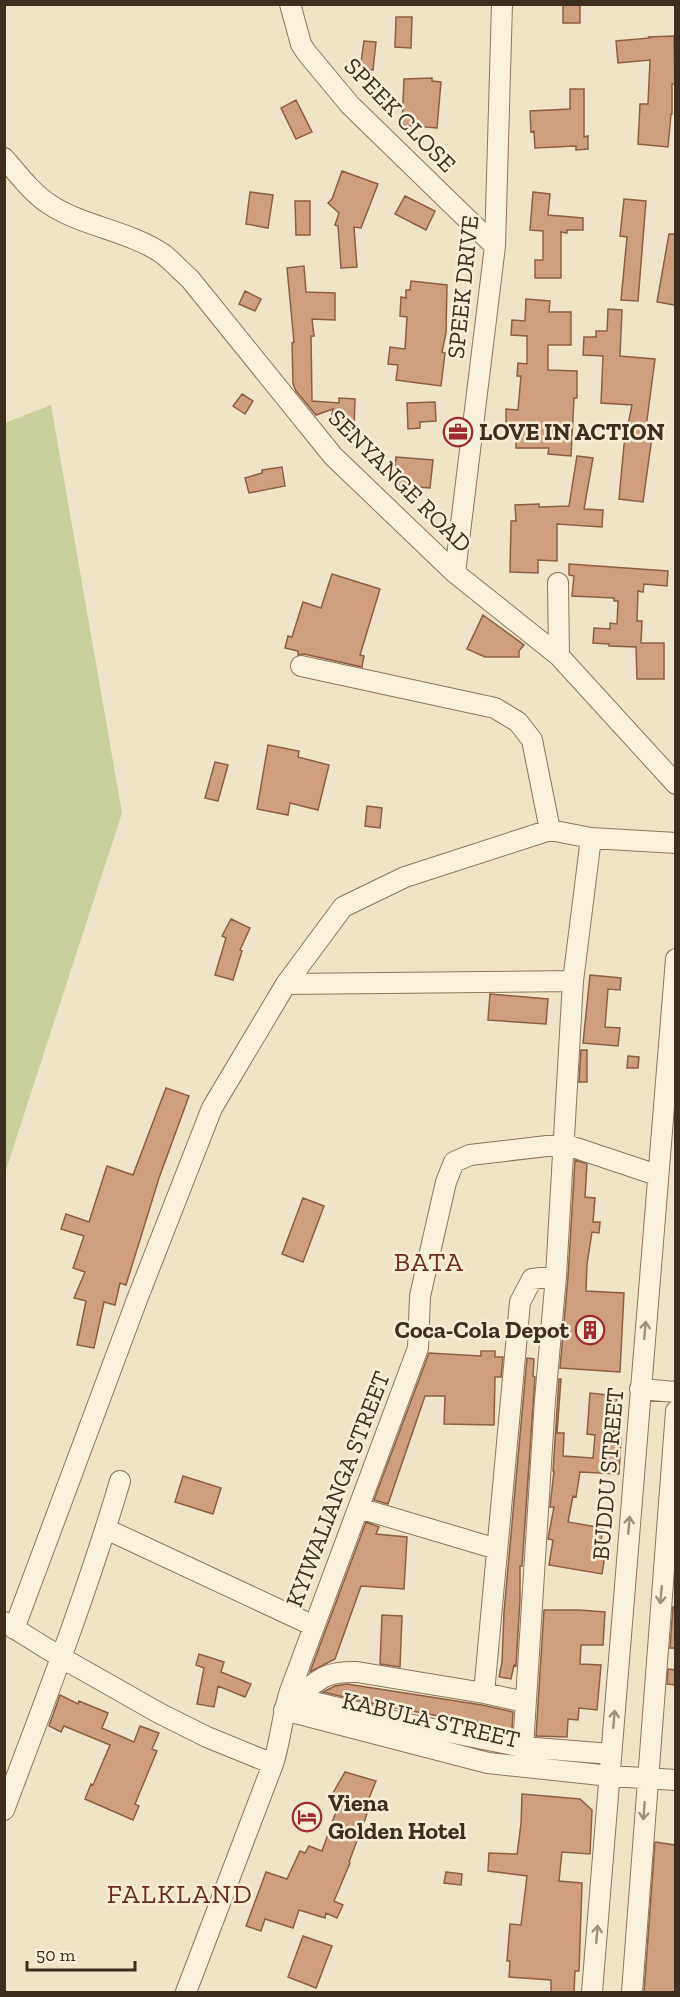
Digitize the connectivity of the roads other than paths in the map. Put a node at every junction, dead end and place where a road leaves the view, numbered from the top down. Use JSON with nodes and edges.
{"nodes":[{"id":1,"x":290,"y":4,"type":"edge"},
{"id":2,"x":502,"y":4,"type":"edge"},
{"id":3,"x":4,"y":158,"type":"edge"},
{"id":4,"x":495,"y":246,"type":"junction"},
{"id":5,"x":455,"y":573,"type":"junction"},
{"id":6,"x":558,"y":583,"type":"dead end"},
{"id":7,"x":559,"y":656,"type":"junction"},
{"id":8,"x":301,"y":666,"type":"dead end"},
{"id":9,"x":675,"y":784,"type":"edge"},
{"id":10,"x":550,"y":830,"type":"junction"},
{"id":11,"x":591,"y":838,"type":"junction"},
{"id":12,"x":675,"y":843,"type":"edge"},
{"id":13,"x":675,"y":959,"type":"edge"},
{"id":14,"x":573,"y":981,"type":"junction"},
{"id":15,"x":286,"y":984,"type":"junction"},
{"id":16,"x":564,"y":1144,"type":"junction"},
{"id":17,"x":657,"y":1175,"type":"junction"},
{"id":18,"x":556,"y":1276,"type":"junction"},
{"id":19,"x":640,"y":1389,"type":"junction"},
{"id":20,"x":675,"y":1392,"type":"edge"},
{"id":21,"x":675,"y":1411,"type":"edge"},
{"id":22,"x":120,"y":1481,"type":"dead end"},
{"id":23,"x":359,"y":1508,"type":"junction"},
{"id":24,"x":106,"y":1529,"type":"junction"},
{"id":25,"x":497,"y":1549,"type":"junction"},
{"id":26,"x":9,"y":1626,"type":"edge"},
{"id":27,"x":314,"y":1626,"type":"junction"},
{"id":28,"x":62,"y":1658,"type":"junction"},
{"id":29,"x":484,"y":1694,"type":"junction"},
{"id":30,"x":291,"y":1699,"type":"junction"},
{"id":31,"x":525,"y":1702,"type":"junction"},
{"id":32,"x":523,"y":1747,"type":"junction"},
{"id":33,"x":611,"y":1754,"type":"junction"},
{"id":34,"x":273,"y":1764,"type":"junction"},
{"id":35,"x":610,"y":1776,"type":"junction"},
{"id":36,"x":646,"y":1779,"type":"junction"},
{"id":37,"x":675,"y":1780,"type":"edge"},
{"id":38,"x":4,"y":1810,"type":"edge"},
{"id":39,"x":186,"y":1992,"type":"edge"},
{"id":40,"x":592,"y":1992,"type":"edge"},
{"id":41,"x":632,"y":1992,"type":"edge"}],
"edges":[{"from":1,"to":4,"type":"street","name":"SPEEK CLOSE"},
{"from":2,"to":4,"type":"street","name":"SPEEK DRIVE"},
{"from":3,"to":5,"type":"street","name":"SENYANGE ROAD"},
{"from":4,"to":5,"type":"street","name":"SPEEK DRIVE"},
{"from":5,"to":7,"type":"street","name":"SENYANGE ROAD"},
{"from":6,"to":7,"type":"street"},
{"from":7,"to":9,"type":"street","name":"SENYANGE ROAD"},
{"from":8,"to":10,"type":"street"},
{"from":10,"to":11,"type":"street"},
{"from":10,"to":15,"type":"street"},
{"from":11,"to":12,"type":"street"},
{"from":11,"to":14,"type":"street"},
{"from":13,"to":17,"type":"street","name":"BUDDU STREET"},
{"from":14,"to":15,"type":"street"},
{"from":14,"to":16,"type":"street"},
{"from":15,"to":26,"type":"street"},
{"from":16,"to":17,"type":"street","name":"KYIWALIANGA STREET"},
{"from":16,"to":18,"type":"street"},
{"from":16,"to":23,"type":"street","name":"KYIWALIANGA STREET"},
{"from":19,"to":17,"type":"street","name":"BUDDU STREET","one_way":true},
{"from":18,"to":25,"type":"street"},
{"from":18,"to":31,"type":"street"},
{"from":19,"to":20,"type":"street"},
{"from":33,"to":19,"type":"street","name":"BUDDU STREET","one_way":true},
{"from":21,"to":36,"type":"street","one_way":true},
{"from":22,"to":24,"type":"street"},
{"from":23,"to":25,"type":"street"},
{"from":23,"to":27,"type":"street","name":"KYIWALIANGA STREET"},
{"from":24,"to":27,"type":"street"},
{"from":24,"to":28,"type":"street"},
{"from":25,"to":29,"type":"street"},
{"from":26,"to":28,"type":"street"},
{"from":27,"to":30,"type":"street","name":"KYIWALIANGA STREET"},
{"from":28,"to":34,"type":"street"},
{"from":28,"to":38,"type":"street"},
{"from":29,"to":30,"type":"street"},
{"from":29,"to":31,"type":"street"},
{"from":30,"to":32,"type":"street"},
{"from":30,"to":34,"type":"street","name":"KYIWALIANGA STREET"},
{"from":30,"to":35,"type":"street","name":"KABULA STREET"},
{"from":31,"to":32,"type":"street"},
{"from":32,"to":33,"type":"street"},
{"from":33,"to":35,"type":"street","name":"BUDDU STREET"},
{"from":34,"to":39,"type":"street","name":"KYIWALIANGA STREET"},
{"from":35,"to":36,"type":"street","name":"KABULA STREET"},
{"from":40,"to":35,"type":"street","name":"BUDDU STREET","one_way":true},
{"from":36,"to":37,"type":"street","name":"KABULA STREET"},
{"from":36,"to":41,"type":"street","one_way":true}]}
